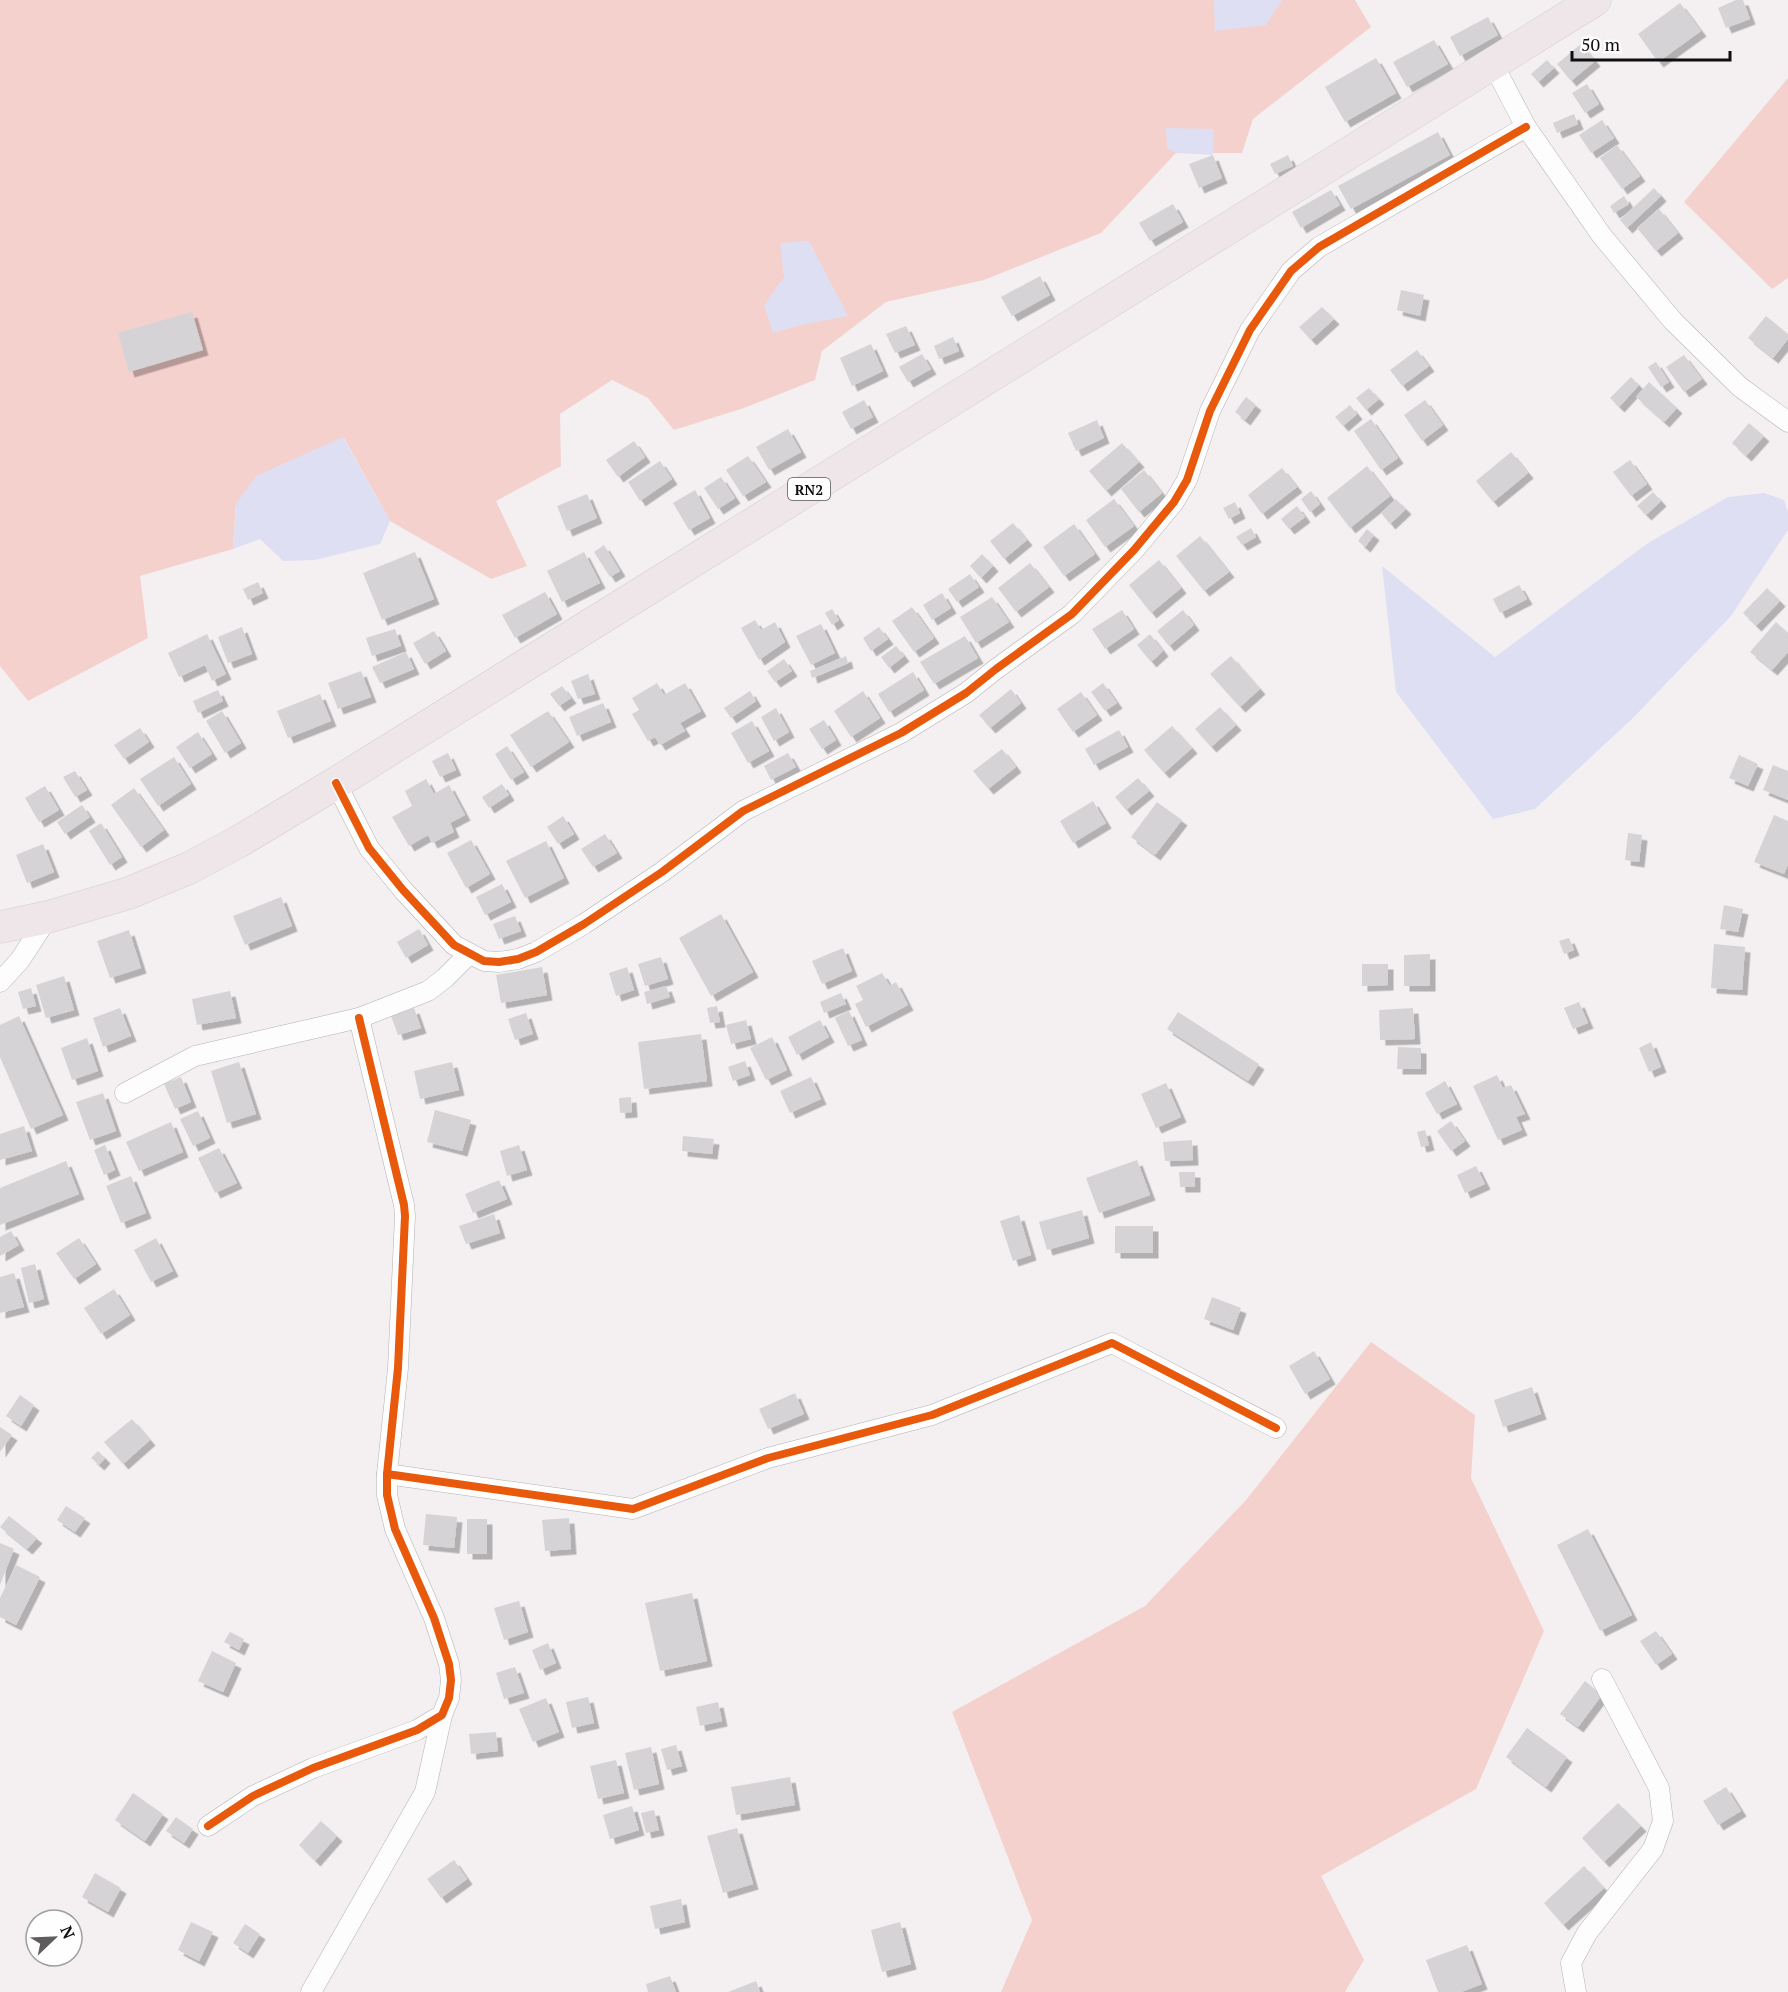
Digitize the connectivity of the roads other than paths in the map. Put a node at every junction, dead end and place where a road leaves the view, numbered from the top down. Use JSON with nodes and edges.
{"nodes":[{"id":1,"x":1595,"y":0,"type":"edge"},
{"id":2,"x":1492,"y":64,"type":"junction"},
{"id":3,"x":1526,"y":127,"type":"junction"},
{"id":4,"x":1788,"y":422,"type":"edge"},
{"id":5,"x":336,"y":783,"type":"junction"},
{"id":6,"x":48,"y":917,"type":"junction"},
{"id":7,"x":0,"y":927,"type":"edge"},
{"id":8,"x":469,"y":954,"type":"junction"},
{"id":9,"x":0,"y":982,"type":"edge"},
{"id":10,"x":359,"y":1018,"type":"junction"},
{"id":11,"x":125,"y":1093,"type":"dead end"},
{"id":12,"x":1276,"y":1428,"type":"dead end"},
{"id":13,"x":387,"y":1474,"type":"junction"},
{"id":14,"x":1602,"y":1678,"type":"dead end"},
{"id":15,"x":442,"y":1715,"type":"junction"},
{"id":16,"x":208,"y":1826,"type":"dead end"},
{"id":17,"x":311,"y":1992,"type":"edge"},
{"id":18,"x":1576,"y":1992,"type":"edge"}],
"edges":[{"from":1,"to":2,"type":"highway","number":"RN2"},
{"from":2,"to":3,"type":"street"},
{"from":2,"to":5,"type":"highway","number":"RN2"},
{"from":3,"to":4,"type":"street"},
{"from":3,"to":8,"type":"street"},
{"from":5,"to":6,"type":"highway","number":"RN2"},
{"from":5,"to":8,"type":"street"},
{"from":6,"to":7,"type":"highway","number":"RN2"},
{"from":6,"to":9,"type":"street"},
{"from":8,"to":10,"type":"street"},
{"from":10,"to":11,"type":"street"},
{"from":10,"to":13,"type":"street"},
{"from":12,"to":13,"type":"street"},
{"from":13,"to":15,"type":"street"},
{"from":14,"to":18,"type":"street"},
{"from":15,"to":16,"type":"street"},
{"from":15,"to":17,"type":"street"}]}
